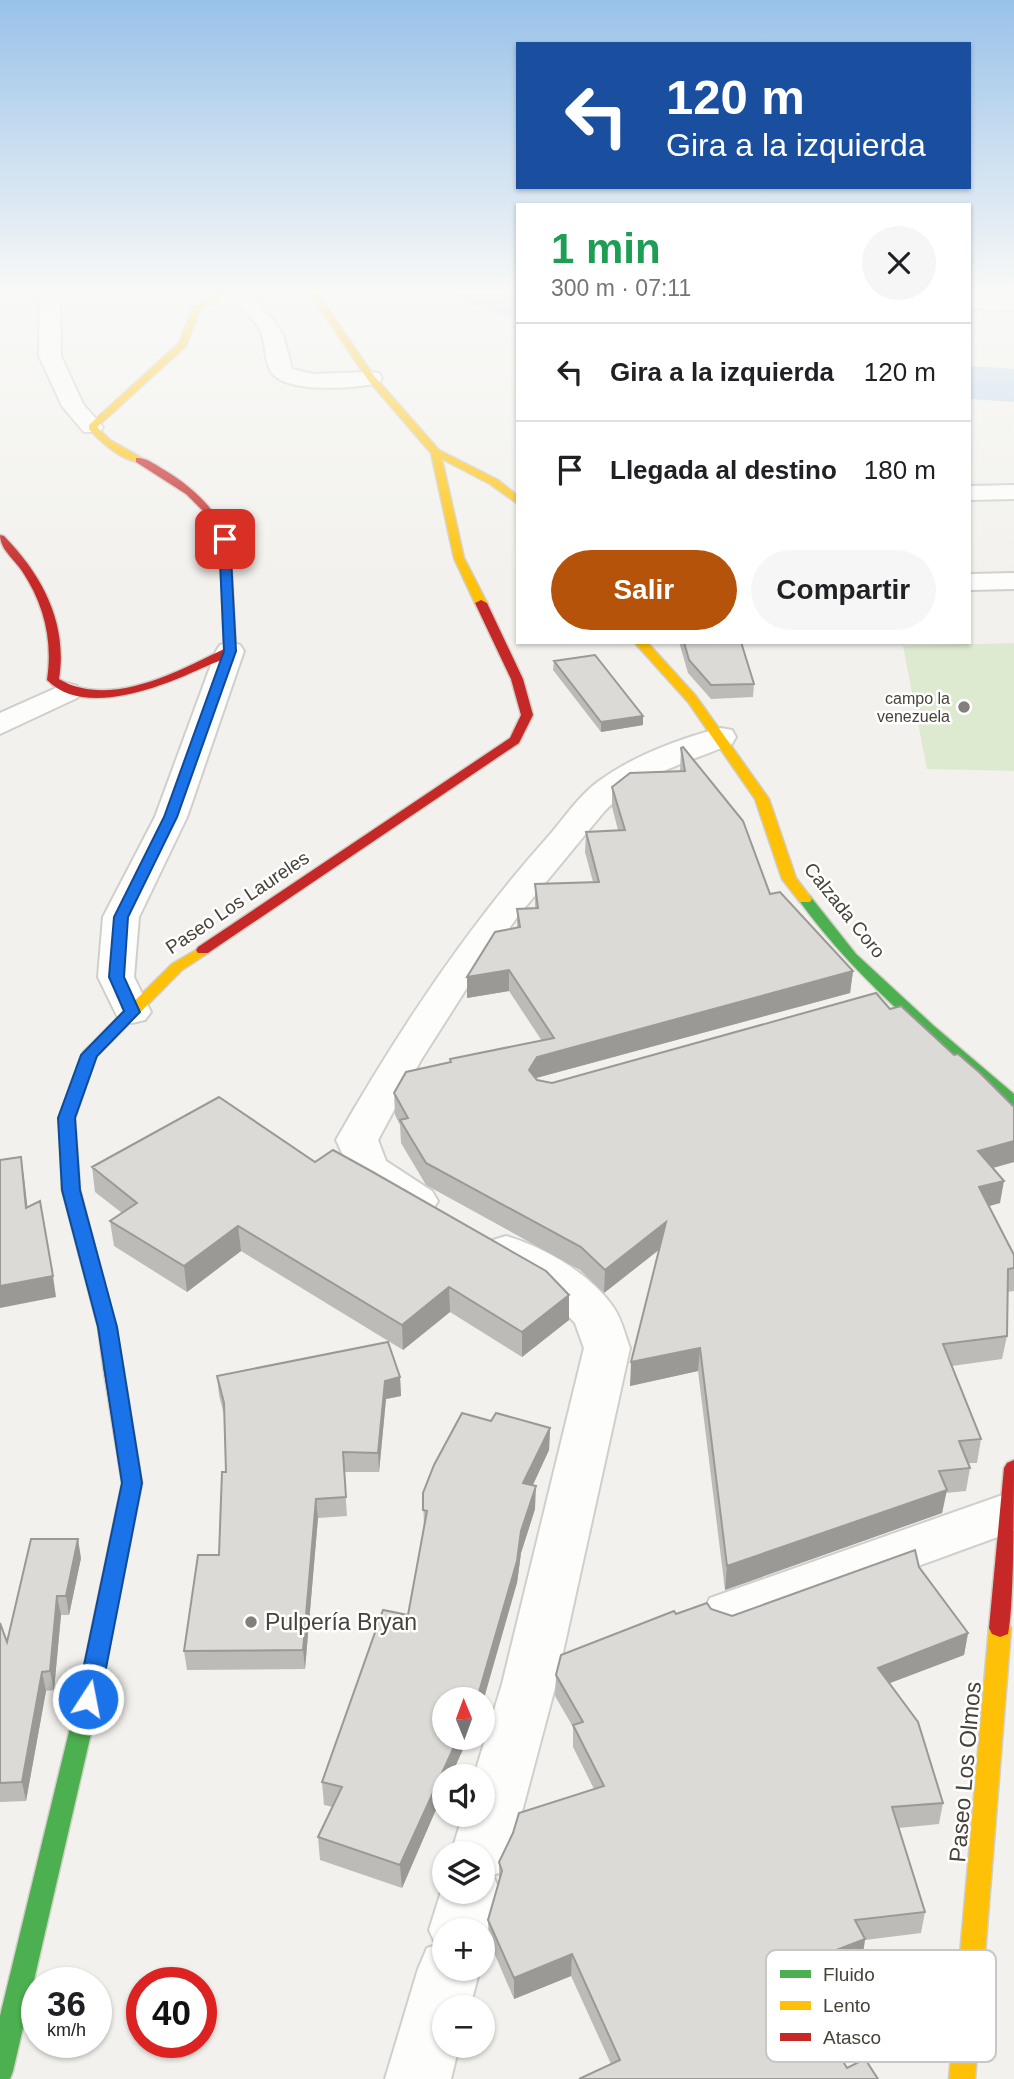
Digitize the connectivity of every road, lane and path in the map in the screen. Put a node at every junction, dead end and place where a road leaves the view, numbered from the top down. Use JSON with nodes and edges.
{"nodes":[{"id":1,"x":65,"y":388,"type":"edge"},
{"id":2,"x":135,"y":388,"type":"edge"},
{"id":3,"x":379,"y":388,"type":"edge"},
{"id":4,"x":92,"y":427,"type":"junction"},
{"id":5,"x":436,"y":452,"type":"junction"},
{"id":6,"x":1014,"y":492,"type":"edge"},
{"id":7,"x":971,"y":493,"type":"edge"},
{"id":8,"x":516,"y":499,"type":"edge"},
{"id":9,"x":0,"y":538,"type":"edge"},
{"id":10,"x":1014,"y":581,"type":"edge"},
{"id":11,"x":971,"y":582,"type":"edge"},
{"id":12,"x":642,"y":644,"type":"edge"},
{"id":13,"x":230,"y":651,"type":"junction"},
{"id":14,"x":67,"y":692,"type":"junction"},
{"id":15,"x":0,"y":725,"type":"edge"},
{"id":16,"x":721,"y":737,"type":"junction"},
{"id":17,"x":891,"y":995,"type":"junction"},
{"id":18,"x":852,"y":1006,"type":"edge"},
{"id":19,"x":132,"y":1012,"type":"junction"},
{"id":20,"x":1014,"y":1103,"type":"edge"},
{"id":21,"x":1012,"y":1497,"type":"edge"},
{"id":22,"x":729,"y":1612,"type":"edge"},
{"id":23,"x":484,"y":1841,"type":"edge"},
{"id":24,"x":973,"y":1950,"type":"edge"},
{"id":25,"x":446,"y":1981,"type":"edge"},
{"id":26,"x":0,"y":2071,"type":"edge"},
{"id":27,"x":418,"y":2079,"type":"edge"}],
"edges":[{"from":1,"to":4,"type":"street"},
{"from":2,"to":4,"type":"street"},
{"from":3,"to":5,"type":"street","name":"Paseo Los Laureles"},
{"from":4,"to":13,"type":"street"},
{"from":5,"to":8,"type":"street"},
{"from":5,"to":19,"type":"street","name":"Paseo Los Laureles"},
{"from":6,"to":7,"type":"street"},
{"from":9,"to":14,"type":"street"},
{"from":10,"to":11,"type":"street"},
{"from":12,"to":16,"type":"street","name":"Calzada Coro"},
{"from":13,"to":14,"type":"street"},
{"from":13,"to":19,"type":"street"},
{"from":14,"to":15,"type":"street"},
{"from":16,"to":17,"type":"street","name":"Calzada Coro"},
{"from":16,"to":23,"type":"street"},
{"from":17,"to":18,"type":"street"},
{"from":17,"to":20,"type":"street","name":"Calzada Coro"},
{"from":19,"to":26,"type":"street","name":"Paseo Los Laureles"},
{"from":21,"to":22,"type":"street"},
{"from":21,"to":24,"type":"street","name":"Paseo Los Olmos"},
{"from":25,"to":27,"type":"street"}]}
